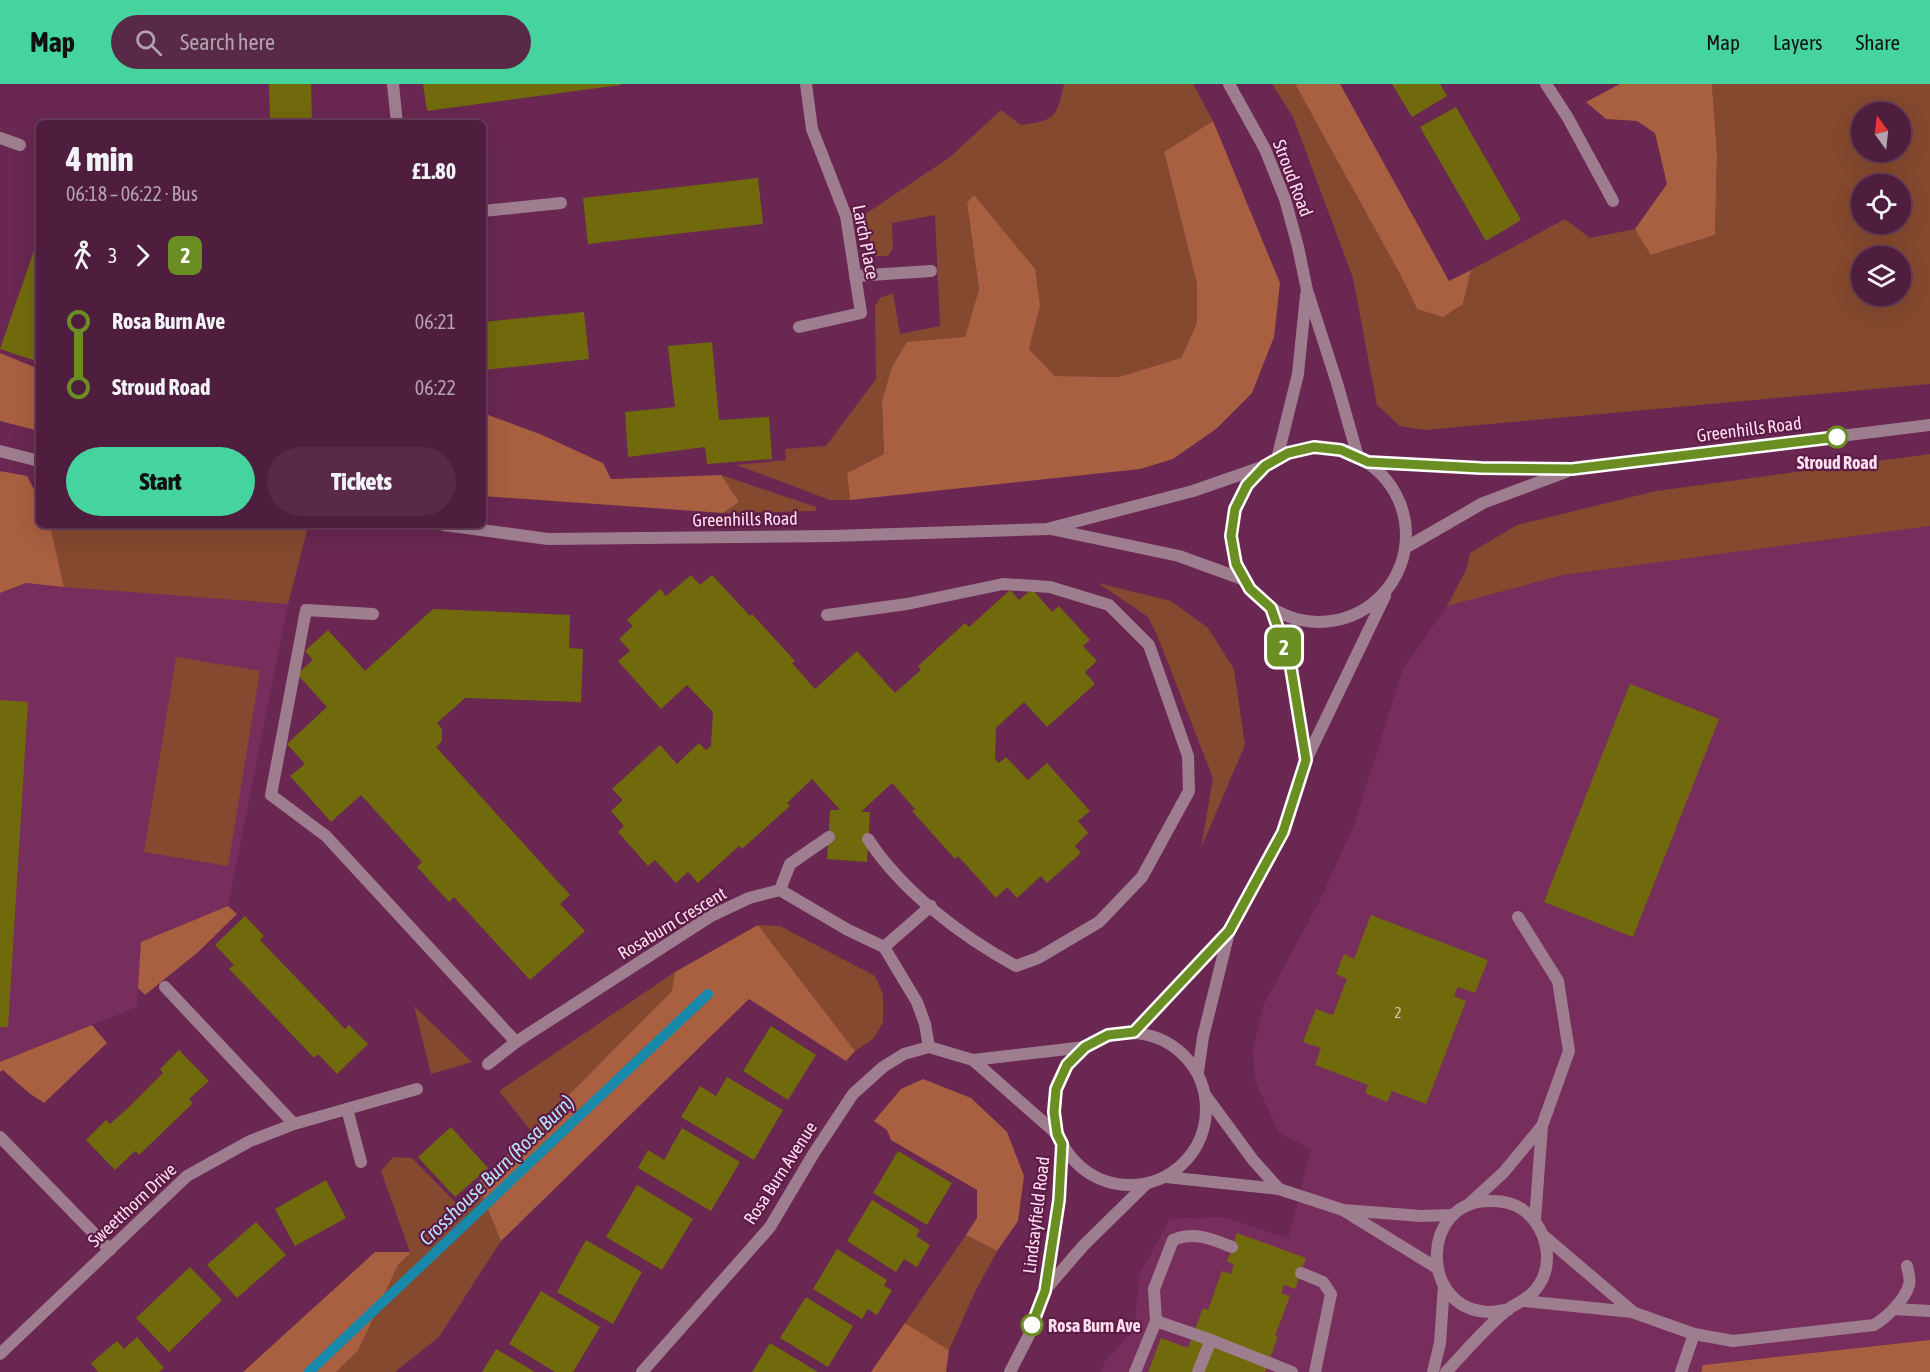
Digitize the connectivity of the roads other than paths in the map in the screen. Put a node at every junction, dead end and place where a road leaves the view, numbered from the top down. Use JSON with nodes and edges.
{"nodes":[{"id":1,"x":393,"y":84,"type":"edge"},
{"id":2,"x":806,"y":84,"type":"edge"},
{"id":3,"x":1229,"y":84,"type":"edge"},
{"id":4,"x":1546,"y":84,"type":"edge"},
{"id":5,"x":396,"y":120,"type":"edge"},
{"id":6,"x":0,"y":138,"type":"edge"},
{"id":7,"x":20,"y":145,"type":"dead end"},
{"id":8,"x":1612,"y":201,"type":"dead end"},
{"id":9,"x":561,"y":203,"type":"dead end"},
{"id":10,"x":486,"y":211,"type":"edge"},
{"id":11,"x":931,"y":271,"type":"dead end"},
{"id":12,"x":855,"y":276,"type":"junction"},
{"id":13,"x":1307,"y":290,"type":"junction"},
{"id":14,"x":800,"y":327,"type":"dead end"},
{"id":15,"x":1930,"y":425,"type":"edge"},
{"id":16,"x":0,"y":451,"type":"edge"},
{"id":17,"x":1277,"y":459,"type":"junction"},
{"id":18,"x":36,"y":460,"type":"edge"},
{"id":19,"x":1363,"y":460,"type":"junction"},
{"id":20,"x":1265,"y":466,"type":"junction"},
{"id":21,"x":1572,"y":469,"type":"junction"},
{"id":22,"x":466,"y":528,"type":"edge"},
{"id":23,"x":1047,"y":529,"type":"junction"},
{"id":24,"x":1405,"y":548,"type":"junction"},
{"id":25,"x":1245,"y":580,"type":"junction"},
{"id":26,"x":1391,"y":584,"type":"junction"},
{"id":27,"x":1271,"y":608,"type":"junction"},
{"id":28,"x":373,"y":614,"type":"dead end"},
{"id":29,"x":827,"y":615,"type":"dead end"},
{"id":30,"x":1306,"y":760,"type":"junction"},
{"id":31,"x":829,"y":837,"type":"dead end"},
{"id":32,"x":868,"y":839,"type":"dead end"},
{"id":33,"x":780,"y":890,"type":"junction"},
{"id":34,"x":931,"y":906,"type":"junction"},
{"id":35,"x":1518,"y":917,"type":"dead end"},
{"id":36,"x":1229,"y":931,"type":"junction"},
{"id":37,"x":884,"y":946,"type":"junction"},
{"id":38,"x":165,"y":987,"type":"dead end"},
{"id":39,"x":1134,"y":1032,"type":"junction"},
{"id":40,"x":516,"y":1042,"type":"junction"},
{"id":41,"x":929,"y":1047,"type":"junction"},
{"id":42,"x":1085,"y":1047,"type":"junction"},
{"id":43,"x":973,"y":1060,"type":"junction"},
{"id":44,"x":488,"y":1064,"type":"dead end"},
{"id":45,"x":1198,"y":1072,"type":"junction"},
{"id":46,"x":417,"y":1089,"type":"dead end"},
{"id":47,"x":1206,"y":1096,"type":"junction"},
{"id":48,"x":347,"y":1109,"type":"junction"},
{"id":49,"x":294,"y":1124,"type":"junction"},
{"id":50,"x":1542,"y":1126,"type":"junction"},
{"id":51,"x":0,"y":1137,"type":"edge"},
{"id":52,"x":1060,"y":1139,"type":"junction"},
{"id":53,"x":361,"y":1162,"type":"dead end"},
{"id":54,"x":1166,"y":1177,"type":"junction"},
{"id":55,"x":1146,"y":1185,"type":"junction"},
{"id":56,"x":1279,"y":1189,"type":"junction"},
{"id":57,"x":1468,"y":1205,"type":"junction"},
{"id":58,"x":1343,"y":1209,"type":"junction"},
{"id":59,"x":1453,"y":1215,"type":"junction"},
{"id":60,"x":1535,"y":1220,"type":"junction"},
{"id":61,"x":1544,"y":1236,"type":"junction"},
{"id":62,"x":1232,"y":1247,"type":"dead end"},
{"id":63,"x":110,"y":1250,"type":"junction"},
{"id":64,"x":1907,"y":1266,"type":"dead end"},
{"id":65,"x":1437,"y":1268,"type":"junction"},
{"id":66,"x":1301,"y":1273,"type":"dead end"},
{"id":67,"x":1444,"y":1285,"type":"junction"},
{"id":68,"x":1045,"y":1291,"type":"junction"},
{"id":69,"x":1524,"y":1301,"type":"junction"},
{"id":70,"x":1894,"y":1309,"type":"junction"},
{"id":71,"x":1508,"y":1310,"type":"junction"},
{"id":72,"x":1930,"y":1311,"type":"edge"},
{"id":73,"x":1632,"y":1312,"type":"junction"},
{"id":74,"x":1156,"y":1321,"type":"junction"},
{"id":75,"x":1694,"y":1334,"type":"junction"},
{"id":76,"x":1211,"y":1340,"type":"junction"},
{"id":77,"x":0,"y":1354,"type":"edge"},
{"id":78,"x":1284,"y":1371,"type":"edge"},
{"id":79,"x":642,"y":1372,"type":"edge"},
{"id":80,"x":1010,"y":1372,"type":"edge"},
{"id":81,"x":1135,"y":1372,"type":"edge"},
{"id":82,"x":1198,"y":1372,"type":"edge"},
{"id":83,"x":1315,"y":1372,"type":"edge"},
{"id":84,"x":1433,"y":1372,"type":"edge"},
{"id":85,"x":1446,"y":1372,"type":"edge"},
{"id":86,"x":1682,"y":1372,"type":"edge"}],
"edges":[{"from":1,"to":5,"type":"street"},
{"from":2,"to":12,"type":"street","name":"Larch Place"},
{"from":3,"to":13,"type":"street","name":"Stroud Road"},
{"from":4,"to":8,"type":"street"},
{"from":6,"to":7,"type":"street"},
{"from":9,"to":10,"type":"street"},
{"from":11,"to":12,"type":"street"},
{"from":12,"to":14,"type":"street","name":"Larch Place"},
{"from":13,"to":17,"type":"street","name":"Stroud Road"},
{"from":13,"to":19,"type":"street","name":"Stroud Road"},
{"from":15,"to":21,"type":"street","name":"Greenhills Road"},
{"from":16,"to":18,"type":"street"},
{"from":17,"to":19,"type":"street"},
{"from":17,"to":20,"type":"street"},
{"from":19,"to":21,"type":"street","name":"Greenhills Road"},
{"from":19,"to":24,"type":"street"},
{"from":20,"to":23,"type":"street","name":"Greenhills Road"},
{"from":20,"to":25,"type":"street"},
{"from":21,"to":24,"type":"street","name":"Greenhills Road"},
{"from":22,"to":23,"type":"street","name":"Greenhills Road"},
{"from":23,"to":25,"type":"street","name":"Greenhills Road"},
{"from":24,"to":26,"type":"street"},
{"from":25,"to":27,"type":"street"},
{"from":26,"to":27,"type":"street"},
{"from":26,"to":30,"type":"street"},
{"from":27,"to":30,"type":"street"},
{"from":28,"to":40,"type":"street"},
{"from":29,"to":34,"type":"street"},
{"from":30,"to":36,"type":"street"},
{"from":31,"to":33,"type":"street"},
{"from":32,"to":34,"type":"street"},
{"from":33,"to":37,"type":"street"},
{"from":33,"to":40,"type":"street","name":"Rosaburn Crescent"},
{"from":34,"to":37,"type":"street"},
{"from":35,"to":50,"type":"street"},
{"from":36,"to":39,"type":"street"},
{"from":36,"to":45,"type":"street"},
{"from":37,"to":41,"type":"street"},
{"from":38,"to":49,"type":"street"},
{"from":39,"to":42,"type":"street"},
{"from":39,"to":45,"type":"street"},
{"from":40,"to":44,"type":"street","name":"Rosaburn Crescent"},
{"from":41,"to":43,"type":"street"},
{"from":41,"to":79,"type":"street","name":"Rosa Burn Avenue"},
{"from":42,"to":43,"type":"street"},
{"from":42,"to":52,"type":"street"},
{"from":43,"to":52,"type":"street"},
{"from":45,"to":47,"type":"street"},
{"from":46,"to":48,"type":"street","name":"Sweetthorn Drive"},
{"from":47,"to":54,"type":"street"},
{"from":47,"to":56,"type":"street"},
{"from":48,"to":49,"type":"street","name":"Sweetthorn Drive"},
{"from":48,"to":53,"type":"street"},
{"from":49,"to":63,"type":"street","name":"Sweetthorn Drive"},
{"from":50,"to":57,"type":"street"},
{"from":50,"to":60,"type":"street"},
{"from":51,"to":63,"type":"street"},
{"from":52,"to":55,"type":"street"},
{"from":52,"to":68,"type":"street","name":"Lindsayfield Road"},
{"from":54,"to":55,"type":"street"},
{"from":54,"to":56,"type":"street"},
{"from":55,"to":68,"type":"street","name":"Lindsayfield Road"},
{"from":56,"to":58,"type":"street"},
{"from":57,"to":59,"type":"street"},
{"from":57,"to":60,"type":"street"},
{"from":58,"to":59,"type":"street"},
{"from":58,"to":65,"type":"street"},
{"from":59,"to":65,"type":"street"},
{"from":60,"to":61,"type":"street"},
{"from":61,"to":69,"type":"street"},
{"from":61,"to":73,"type":"street"},
{"from":62,"to":74,"type":"street"},
{"from":63,"to":77,"type":"street","name":"Sweetthorn Drive"},
{"from":64,"to":70,"type":"street"},
{"from":65,"to":67,"type":"street"},
{"from":66,"to":83,"type":"street"},
{"from":67,"to":71,"type":"street"},
{"from":67,"to":84,"type":"street"},
{"from":68,"to":80,"type":"street","name":"Lindsayfield Road"},
{"from":69,"to":71,"type":"street"},
{"from":69,"to":73,"type":"street"},
{"from":70,"to":72,"type":"street"},
{"from":70,"to":75,"type":"street"},
{"from":71,"to":85,"type":"street"},
{"from":73,"to":75,"type":"street"},
{"from":74,"to":76,"type":"street"},
{"from":74,"to":81,"type":"street"},
{"from":75,"to":86,"type":"street"},
{"from":76,"to":78,"type":"street"},
{"from":76,"to":82,"type":"street"}]}
